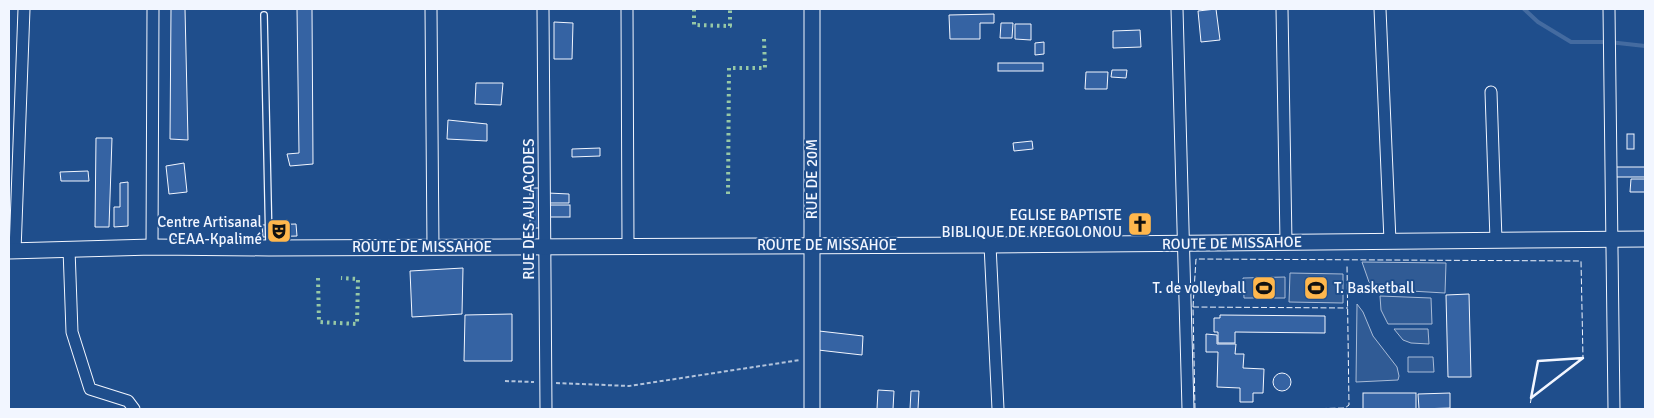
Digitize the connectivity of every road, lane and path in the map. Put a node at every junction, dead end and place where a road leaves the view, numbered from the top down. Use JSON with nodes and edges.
{"nodes":[{"id":1,"x":24,"y":9,"type":"edge"},
{"id":2,"x":153,"y":9,"type":"edge"},
{"id":3,"x":431,"y":9,"type":"edge"},
{"id":4,"x":543,"y":9,"type":"edge"},
{"id":5,"x":627,"y":9,"type":"edge"},
{"id":6,"x":812,"y":9,"type":"edge"},
{"id":7,"x":1177,"y":9,"type":"edge"},
{"id":8,"x":1282,"y":9,"type":"edge"},
{"id":9,"x":1380,"y":9,"type":"edge"},
{"id":10,"x":1609,"y":9,"type":"edge"},
{"id":11,"x":264,"y":15,"type":"dead end"},
{"id":12,"x":1491,"y":92,"type":"dead end"},
{"id":13,"x":1612,"y":239,"type":"junction"},
{"id":14,"x":1645,"y":239,"type":"edge"},
{"id":15,"x":1496,"y":240,"type":"junction"},
{"id":16,"x":1390,"y":241,"type":"junction"},
{"id":17,"x":1286,"y":242,"type":"junction"},
{"id":18,"x":1183,"y":243,"type":"junction"},
{"id":19,"x":628,"y":245,"type":"junction"},
{"id":20,"x":812,"y":245,"type":"junction"},
{"id":21,"x":990,"y":245,"type":"junction"},
{"id":22,"x":152,"y":247,"type":"junction"},
{"id":23,"x":433,"y":247,"type":"junction"},
{"id":24,"x":544,"y":247,"type":"junction"},
{"id":25,"x":269,"y":248,"type":"junction"},
{"id":26,"x":69,"y":249,"type":"junction"},
{"id":27,"x":12,"y":251,"type":"edge"},
{"id":28,"x":812,"y":358,"type":"junction"},
{"id":29,"x":506,"y":381,"type":"dead end"},
{"id":30,"x":546,"y":383,"type":"junction"},
{"id":31,"x":134,"y":409,"type":"edge"},
{"id":32,"x":546,"y":409,"type":"edge"},
{"id":33,"x":812,"y":409,"type":"edge"},
{"id":34,"x":998,"y":409,"type":"edge"},
{"id":35,"x":1188,"y":409,"type":"edge"},
{"id":36,"x":1614,"y":409,"type":"edge"}],
"edges":[{"from":1,"to":27,"type":"street"},
{"from":2,"to":22,"type":"street"},
{"from":3,"to":23,"type":"street"},
{"from":4,"to":24,"type":"street","name":"RUE DES AULACODES"},
{"from":5,"to":19,"type":"street"},
{"from":6,"to":20,"type":"main road","name":"RUE DE 20M"},
{"from":7,"to":18,"type":"street"},
{"from":8,"to":17,"type":"street"},
{"from":9,"to":16,"type":"street"},
{"from":10,"to":13,"type":"street"},
{"from":11,"to":25,"type":"lane"},
{"from":12,"to":15,"type":"street"},
{"from":13,"to":14,"type":"main road","name":"ROUTE DE MISSAHOE"},
{"from":13,"to":15,"type":"main road","name":"ROUTE DE MISSAHOE"},
{"from":13,"to":36,"type":"street"},
{"from":15,"to":16,"type":"main road","name":"ROUTE DE MISSAHOE"},
{"from":16,"to":17,"type":"main road","name":"ROUTE DE MISSAHOE"},
{"from":17,"to":18,"type":"main road","name":"ROUTE DE MISSAHOE"},
{"from":18,"to":21,"type":"main road","name":"ROUTE DE MISSAHOE"},
{"from":18,"to":35,"type":"street"},
{"from":19,"to":20,"type":"main road","name":"ROUTE DE MISSAHOE"},
{"from":19,"to":24,"type":"main road","name":"ROUTE DE MISSAHOE"},
{"from":20,"to":21,"type":"main road","name":"ROUTE DE MISSAHOE"},
{"from":20,"to":28,"type":"main road","name":"RUE DE 20M"},
{"from":21,"to":34,"type":"street"},
{"from":22,"to":25,"type":"main road","name":"ROUTE DE MISSAHOE"},
{"from":22,"to":26,"type":"main road","name":"ROUTE DE MISSAHOE"},
{"from":23,"to":24,"type":"main road","name":"ROUTE DE MISSAHOE"},
{"from":23,"to":25,"type":"main road","name":"ROUTE DE MISSAHOE"},
{"from":24,"to":30,"type":"street","name":"RUE DES AULACODES"},
{"from":26,"to":27,"type":"main road","name":"ROUTE DE MISSAHOE"},
{"from":26,"to":31,"type":"street"},
{"from":28,"to":30,"type":"path"},
{"from":28,"to":33,"type":"main road","name":"RUE DE 20M"},
{"from":29,"to":30,"type":"path"},
{"from":30,"to":32,"type":"street","name":"RUE DES AULACODES"}]}
